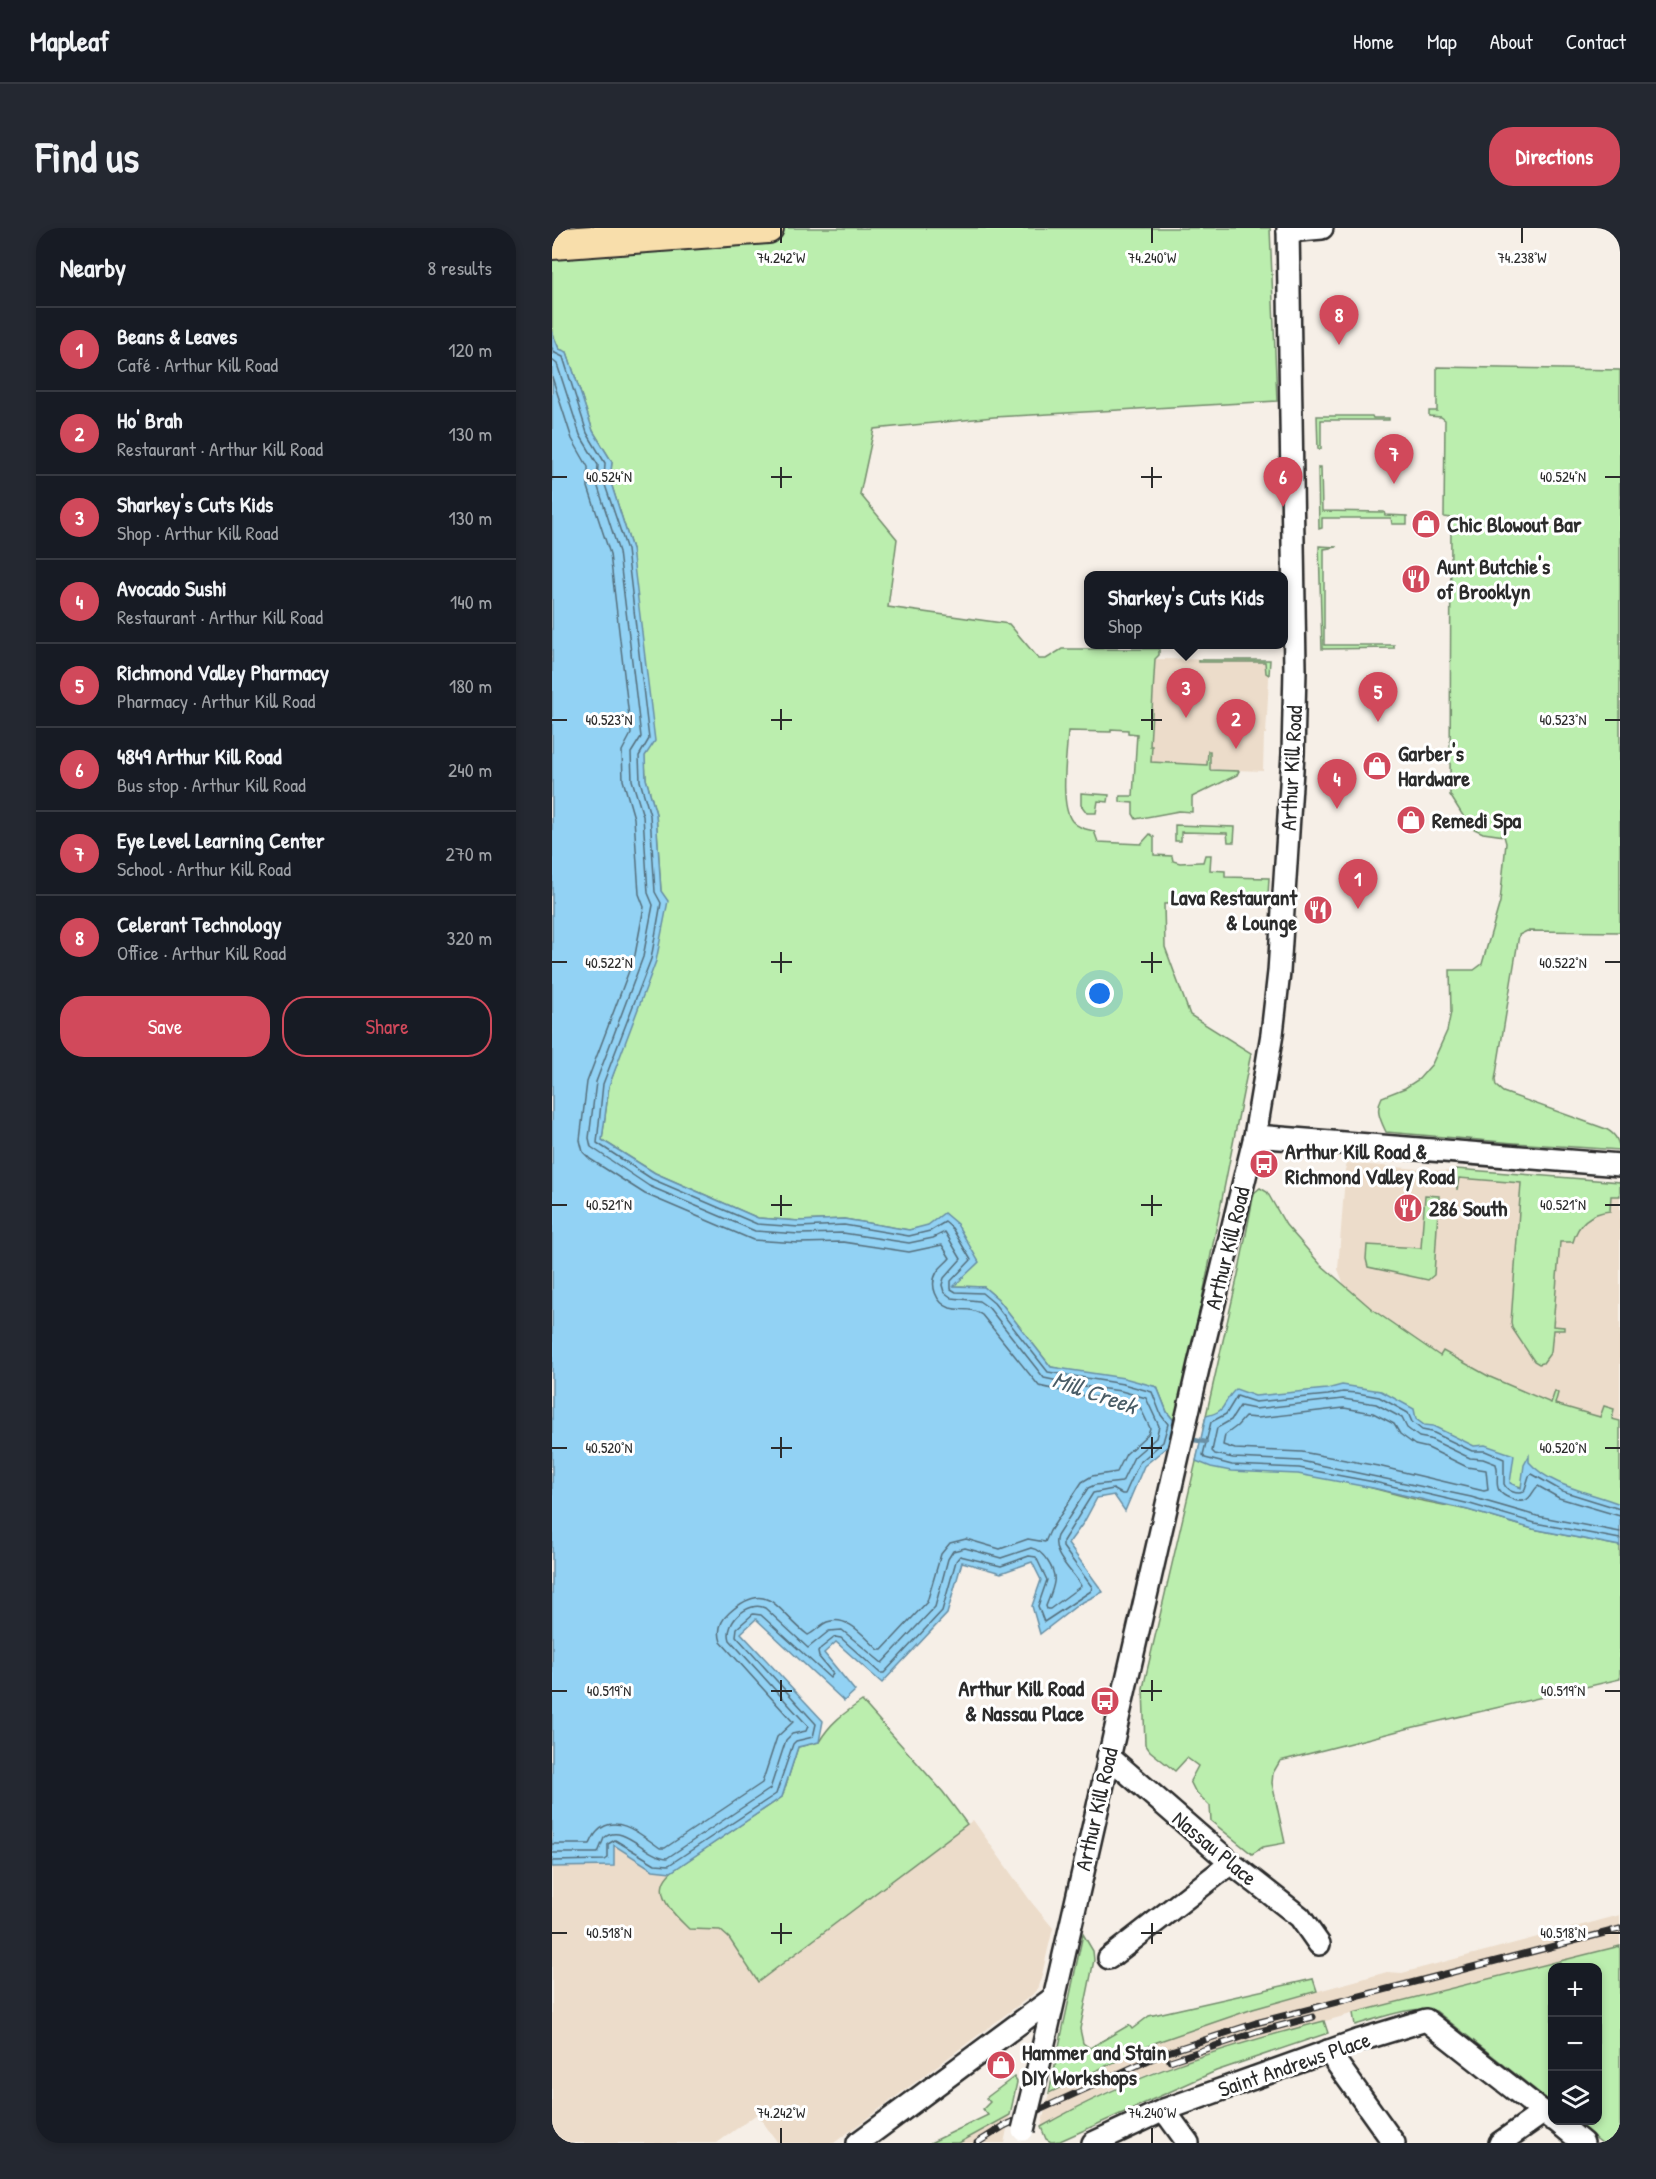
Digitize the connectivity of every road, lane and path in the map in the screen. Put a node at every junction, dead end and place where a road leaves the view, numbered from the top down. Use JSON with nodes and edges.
{"nodes":[{"id":1,"x":768,"y":228,"type":"edge"},
{"id":2,"x":1322,"y":228,"type":"edge"},
{"id":3,"x":1288,"y":229,"type":"edge"},
{"id":4,"x":552,"y":244,"type":"edge"},
{"id":5,"x":1255,"y":1136,"type":"junction"},
{"id":6,"x":1620,"y":1165,"type":"edge"},
{"id":7,"x":1108,"y":1756,"type":"junction"},
{"id":8,"x":1231,"y":1863,"type":"junction"},
{"id":9,"x":1319,"y":1944,"type":"dead end"},
{"id":10,"x":1109,"y":1959,"type":"dead end"},
{"id":11,"x":1052,"y":1998,"type":"junction"},
{"id":12,"x":1328,"y":2051,"type":"junction"},
{"id":13,"x":1164,"y":2110,"type":"junction"},
{"id":14,"x":1548,"y":2115,"type":"edge"},
{"id":15,"x":1548,"y":2118,"type":"edge"},
{"id":16,"x":1560,"y":2125,"type":"edge"},
{"id":17,"x":1025,"y":2139,"type":"edge"},
{"id":18,"x":858,"y":2143,"type":"edge"},
{"id":19,"x":1094,"y":2143,"type":"edge"},
{"id":20,"x":1188,"y":2143,"type":"edge"},
{"id":21,"x":1394,"y":2143,"type":"edge"},
{"id":22,"x":1500,"y":2143,"type":"edge"},
{"id":23,"x":1583,"y":2143,"type":"edge"}],
"edges":[{"from":1,"to":4,"type":"highway"},
{"from":2,"to":3,"type":"street"},
{"from":3,"to":5,"type":"street","name":"Arthur Kill Road"},
{"from":5,"to":6,"type":"street"},
{"from":5,"to":7,"type":"street","name":"Arthur Kill Road"},
{"from":7,"to":8,"type":"street","name":"Nassau Place"},
{"from":7,"to":11,"type":"street","name":"Arthur Kill Road"},
{"from":8,"to":9,"type":"street","name":"Nassau Place"},
{"from":8,"to":10,"type":"street"},
{"from":11,"to":17,"type":"street","name":"Arthur Kill Road","bridge":true},
{"from":11,"to":18,"type":"street"},
{"from":12,"to":13,"type":"street","name":"Saint Andrews Place"},
{"from":12,"to":14,"type":"street","name":"Saint Andrews Place"},
{"from":12,"to":21,"type":"street"},
{"from":13,"to":19,"type":"street","name":"Saint Andrews Place"},
{"from":13,"to":20,"type":"street"},
{"from":15,"to":22,"type":"street"},
{"from":16,"to":23,"type":"street"}]}
